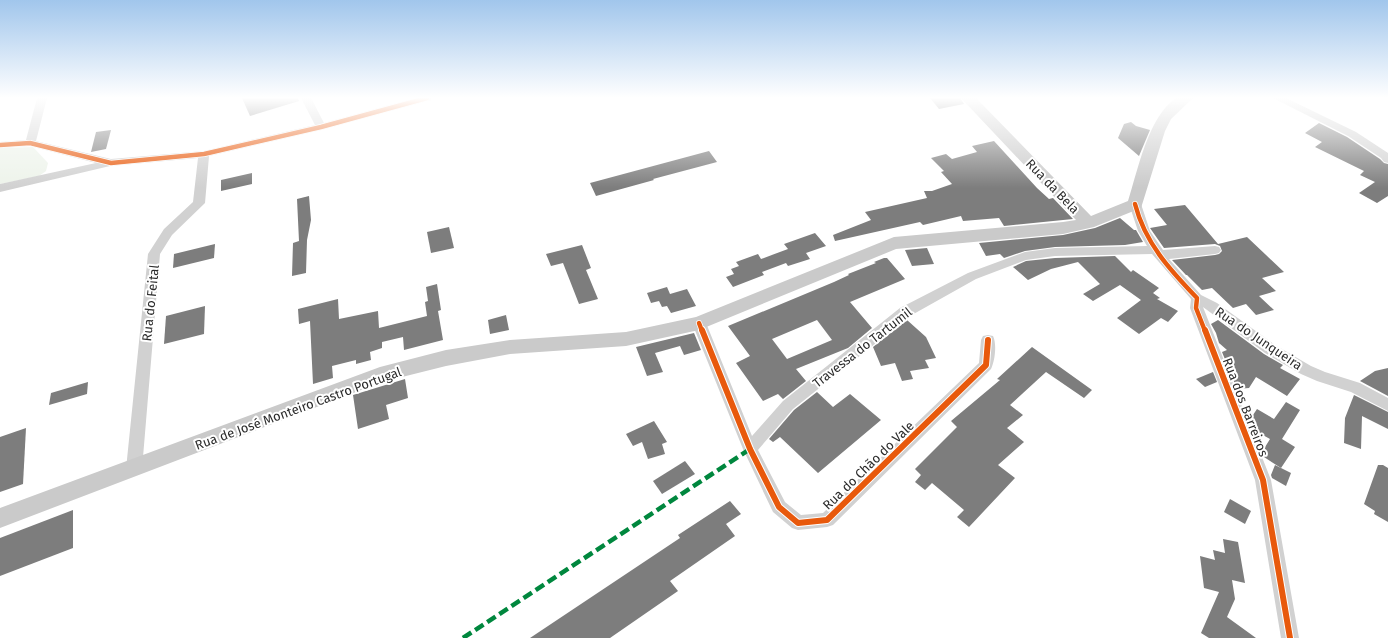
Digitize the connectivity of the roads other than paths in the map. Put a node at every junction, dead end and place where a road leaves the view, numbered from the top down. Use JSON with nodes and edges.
{"nodes":[{"id":1,"x":34,"y":128,"type":"edge"},
{"id":2,"x":318,"y":128,"type":"edge"},
{"id":3,"x":997,"y":128,"type":"edge"},
{"id":4,"x":1160,"y":128,"type":"edge"},
{"id":5,"x":1339,"y":128,"type":"edge"},
{"id":6,"x":30,"y":143,"type":"junction"},
{"id":7,"x":0,"y":145,"type":"edge"},
{"id":8,"x":204,"y":154,"type":"junction"},
{"id":9,"x":1388,"y":160,"type":"edge"},
{"id":10,"x":110,"y":163,"type":"junction"},
{"id":11,"x":0,"y":188,"type":"edge"},
{"id":12,"x":1135,"y":204,"type":"junction"},
{"id":13,"x":1088,"y":223,"type":"junction"},
{"id":14,"x":1215,"y":250,"type":"dead end"},
{"id":15,"x":1159,"y":253,"type":"junction"},
{"id":16,"x":1197,"y":298,"type":"junction"},
{"id":17,"x":699,"y":323,"type":"junction"},
{"id":18,"x":988,"y":340,"type":"dead end"},
{"id":19,"x":1388,"y":405,"type":"edge"},
{"id":20,"x":750,"y":449,"type":"junction"},
{"id":21,"x":134,"y":469,"type":"junction"},
{"id":22,"x":0,"y":518,"type":"edge"},
{"id":23,"x":1290,"y":638,"type":"edge"}],
"edges":[{"from":1,"to":6,"type":"street"},
{"from":2,"to":8,"type":"street"},
{"from":3,"to":13,"type":"main road","name":"Rua da Bela"},
{"from":4,"to":12,"type":"main road"},
{"from":5,"to":9,"type":"street"},
{"from":6,"to":7,"type":"street"},
{"from":6,"to":10,"type":"street"},
{"from":8,"to":10,"type":"street"},
{"from":8,"to":21,"type":"street","name":"Rua do Feital"},
{"from":10,"to":11,"type":"street"},
{"from":12,"to":13,"type":"main road","name":"Rua de José Monteiro Castro Portugal"},
{"from":12,"to":15,"type":"street"},
{"from":13,"to":17,"type":"main road","name":"Rua de José Monteiro Castro Portugal"},
{"from":14,"to":15,"type":"street","name":"Travessa do Tartumil"},
{"from":15,"to":16,"type":"street"},
{"from":15,"to":20,"type":"street","name":"Travessa do Tartumil"},
{"from":16,"to":19,"type":"street","name":"Rua do Junqueira"},
{"from":16,"to":23,"type":"street","name":"Rua dos Barreiros"},
{"from":17,"to":20,"type":"street","name":"Rua do Chão do Vale"},
{"from":17,"to":21,"type":"main road","name":"Rua de José Monteiro Castro Portugal"},
{"from":18,"to":20,"type":"street","name":"Rua do Chão do Vale"},
{"from":21,"to":22,"type":"main road","name":"Rua de José Monteiro Castro Portugal"}]}
